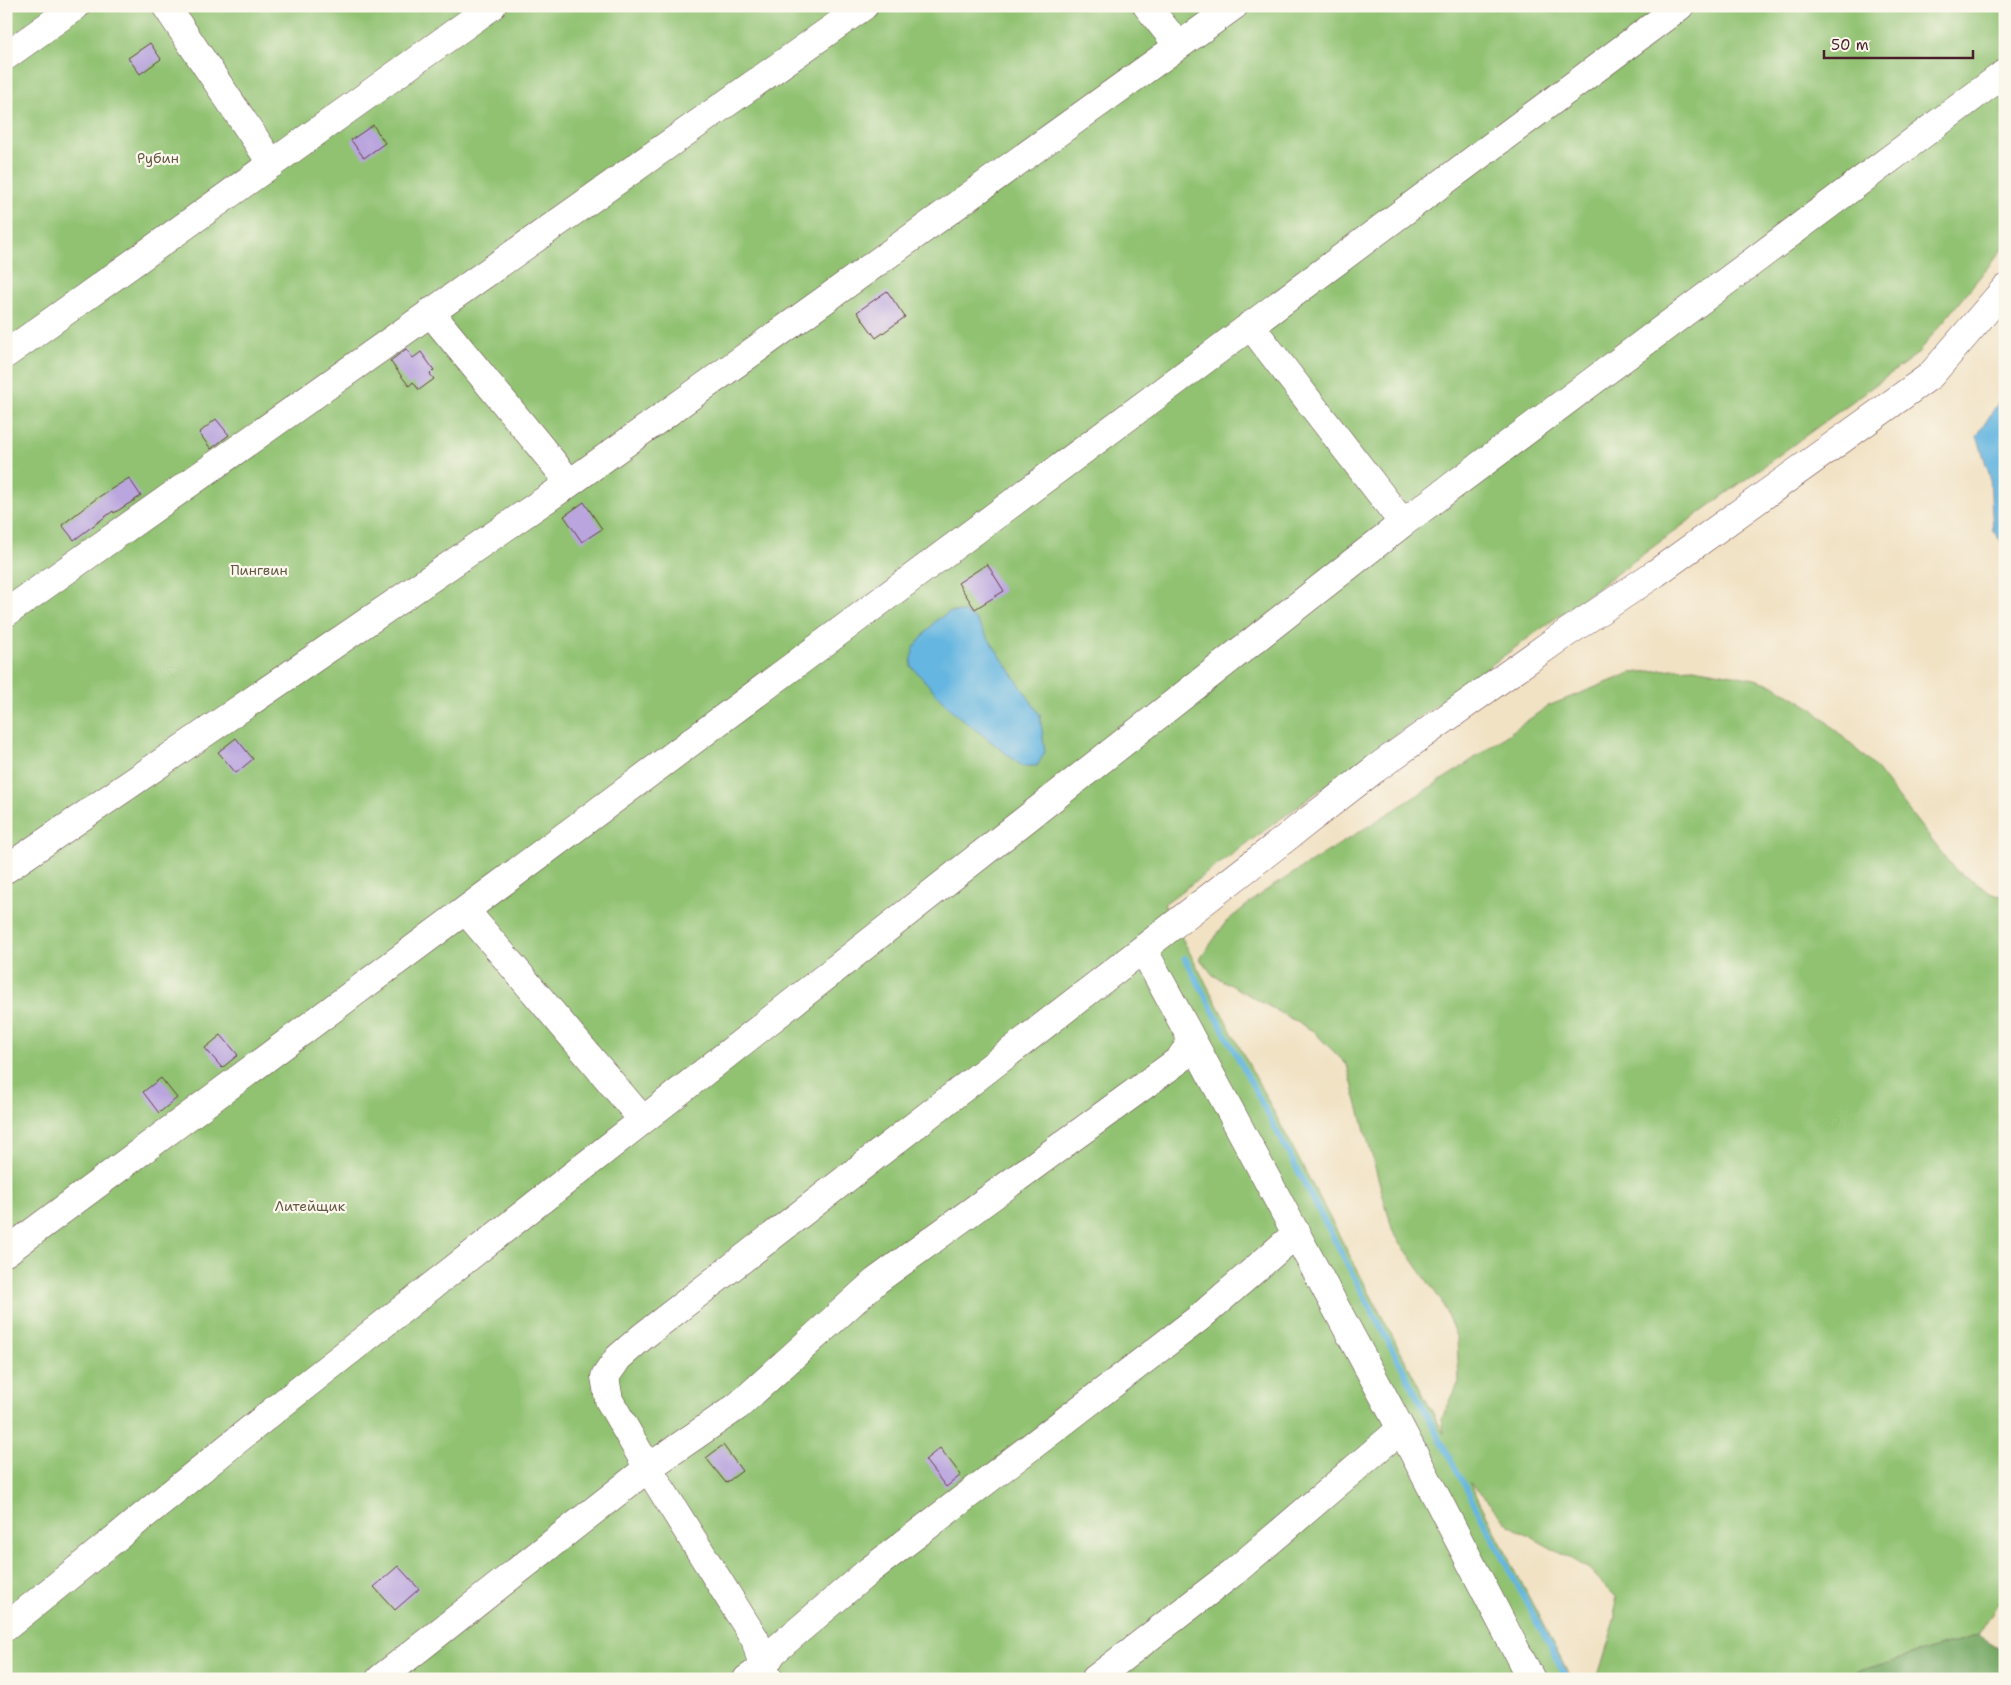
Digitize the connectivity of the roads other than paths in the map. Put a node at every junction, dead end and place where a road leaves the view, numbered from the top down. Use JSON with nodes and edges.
{"nodes":[{"id":1,"x":76,"y":6,"type":"edge"},
{"id":2,"x":166,"y":6,"type":"edge"},
{"id":3,"x":492,"y":6,"type":"edge"},
{"id":4,"x":864,"y":6,"type":"edge"},
{"id":5,"x":1147,"y":6,"type":"edge"},
{"id":6,"x":1234,"y":6,"type":"edge"},
{"id":7,"x":1680,"y":6,"type":"edge"},
{"id":8,"x":1178,"y":45,"type":"junction"},
{"id":9,"x":6,"y":56,"type":"edge"},
{"id":10,"x":2005,"y":74,"type":"edge"},
{"id":11,"x":272,"y":164,"type":"junction"},
{"id":12,"x":2005,"y":289,"type":"edge"},
{"id":13,"x":430,"y":312,"type":"junction"},
{"id":14,"x":1250,"y":326,"type":"junction"},
{"id":15,"x":6,"y":354,"type":"edge"},
{"id":16,"x":570,"y":483,"type":"junction"},
{"id":17,"x":1403,"y":523,"type":"junction"},
{"id":18,"x":6,"y":613,"type":"edge"},
{"id":19,"x":6,"y":868,"type":"edge"},
{"id":20,"x":466,"y":911,"type":"junction"},
{"id":21,"x":1143,"y":949,"type":"junction"},
{"id":22,"x":1190,"y":1036,"type":"junction"},
{"id":23,"x":642,"y":1120,"type":"junction"},
{"id":24,"x":1297,"y":1233,"type":"junction"},
{"id":25,"x":6,"y":1252,"type":"edge"},
{"id":26,"x":1401,"y":1430,"type":"junction"},
{"id":27,"x":648,"y":1468,"type":"junction"},
{"id":28,"x":6,"y":1627,"type":"edge"},
{"id":29,"x":760,"y":1675,"type":"edge"},
{"id":30,"x":380,"y":1679,"type":"edge"},
{"id":31,"x":1095,"y":1679,"type":"edge"},
{"id":32,"x":1531,"y":1679,"type":"edge"}],
"edges":[{"from":1,"to":9,"type":"street"},
{"from":2,"to":11,"type":"street"},
{"from":3,"to":11,"type":"street"},
{"from":4,"to":13,"type":"street"},
{"from":5,"to":8,"type":"street"},
{"from":6,"to":8,"type":"street"},
{"from":7,"to":14,"type":"street"},
{"from":8,"to":16,"type":"street"},
{"from":10,"to":17,"type":"street"},
{"from":11,"to":15,"type":"street"},
{"from":12,"to":21,"type":"street"},
{"from":13,"to":16,"type":"street"},
{"from":13,"to":18,"type":"street"},
{"from":14,"to":17,"type":"street"},
{"from":14,"to":20,"type":"street"},
{"from":16,"to":19,"type":"street"},
{"from":17,"to":23,"type":"street"},
{"from":20,"to":23,"type":"street"},
{"from":20,"to":25,"type":"street"},
{"from":21,"to":22,"type":"street"},
{"from":21,"to":27,"type":"street"},
{"from":22,"to":24,"type":"street"},
{"from":22,"to":27,"type":"street"},
{"from":23,"to":28,"type":"street"},
{"from":24,"to":26,"type":"street"},
{"from":24,"to":29,"type":"street"},
{"from":26,"to":31,"type":"street"},
{"from":26,"to":32,"type":"street"},
{"from":27,"to":29,"type":"street"},
{"from":27,"to":30,"type":"street"}]}
